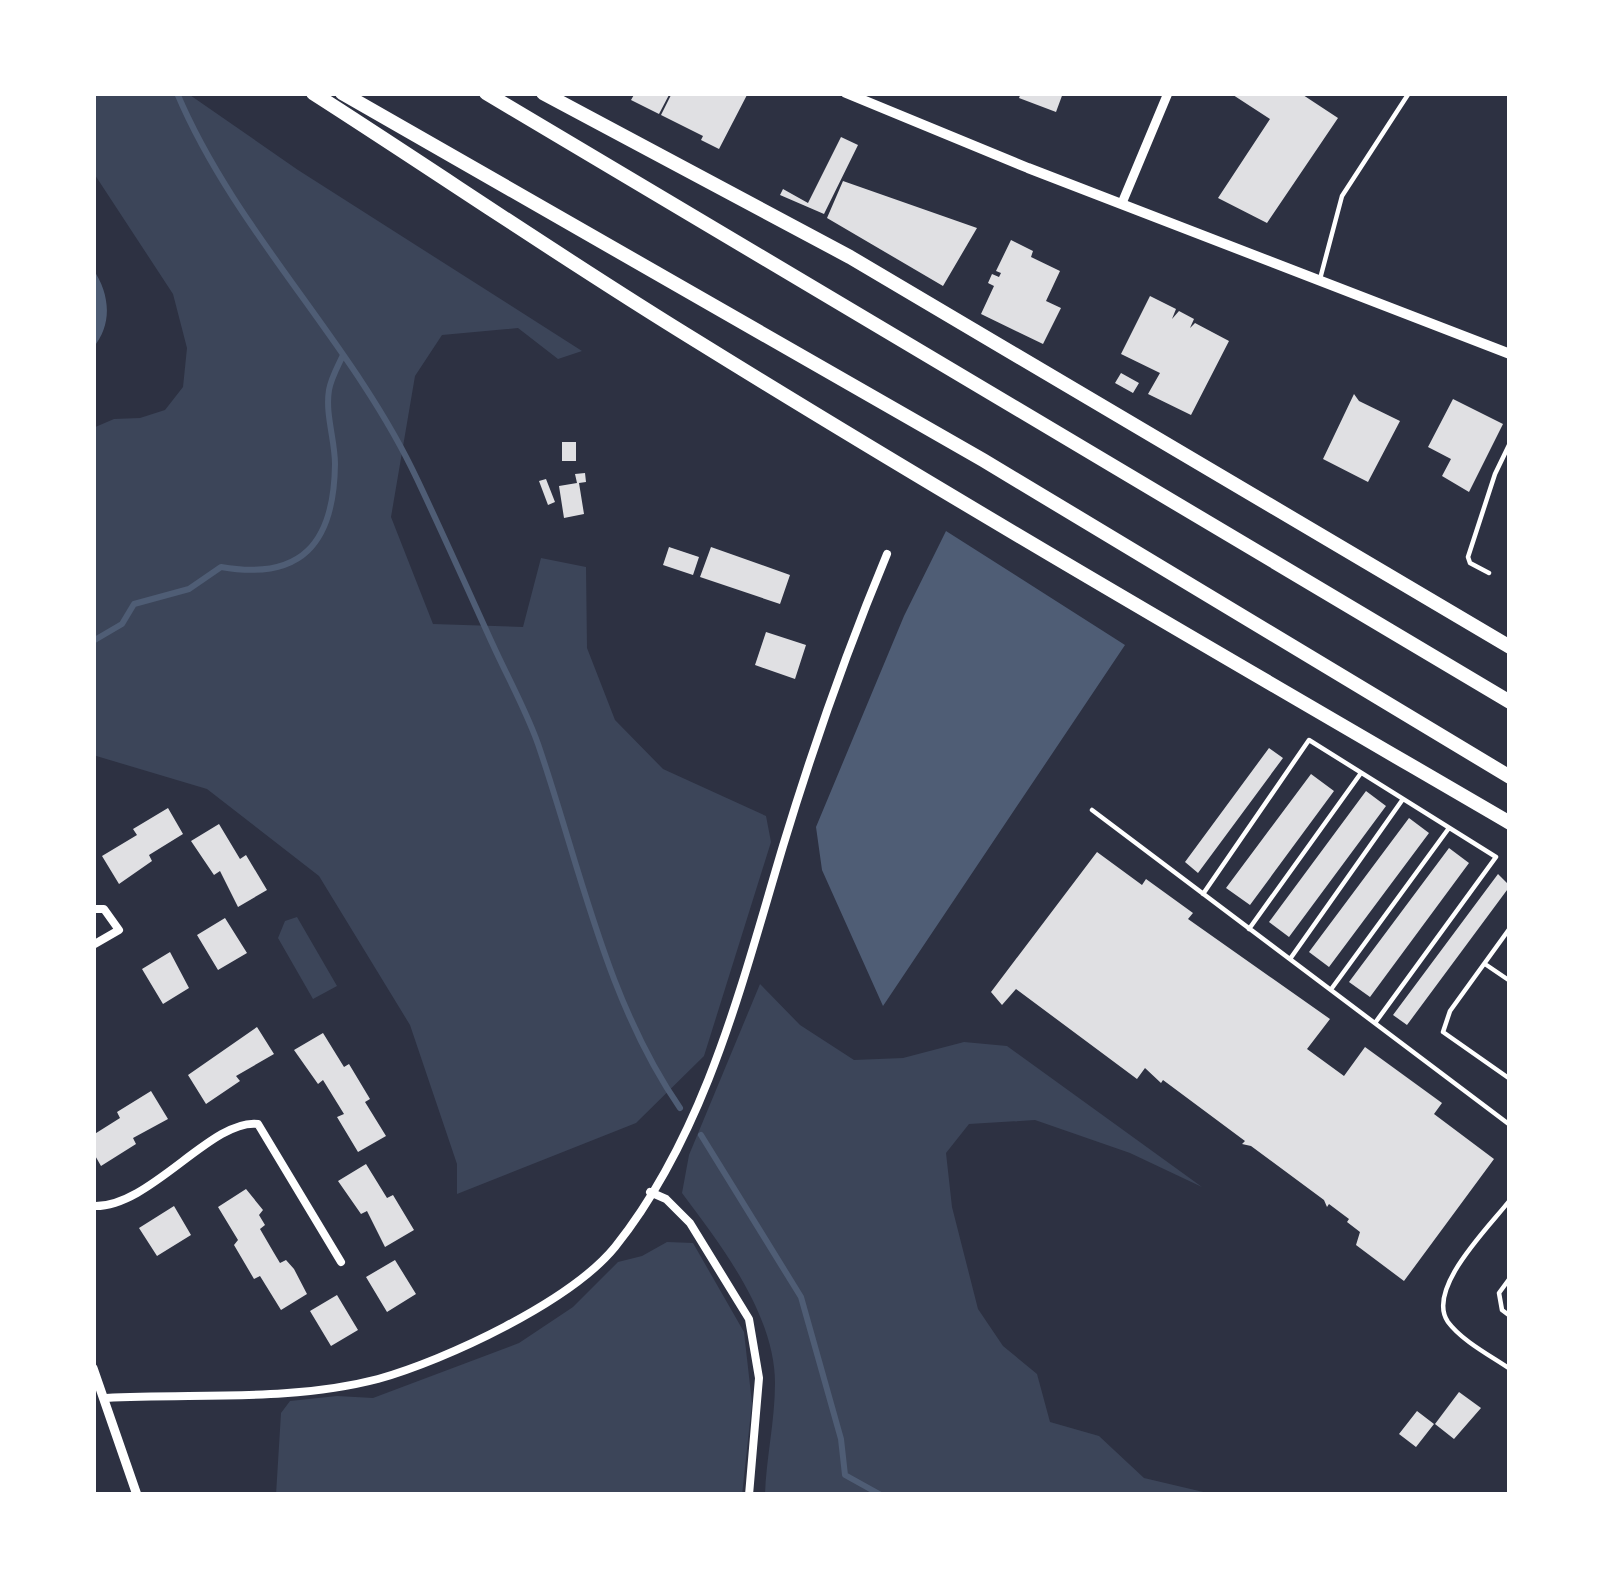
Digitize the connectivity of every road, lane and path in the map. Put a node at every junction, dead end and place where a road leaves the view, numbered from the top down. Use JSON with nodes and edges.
{"nodes":[{"id":1,"x":313,"y":93,"type":"edge"},
{"id":2,"x":342,"y":93,"type":"edge"},
{"id":3,"x":486,"y":93,"type":"edge"},
{"id":4,"x":543,"y":93,"type":"edge"},
{"id":5,"x":846,"y":93,"type":"edge"},
{"id":6,"x":1168,"y":93,"type":"edge"},
{"id":7,"x":1409,"y":93,"type":"edge"},
{"id":8,"x":1122,"y":203,"type":"junction"},
{"id":9,"x":1320,"y":280,"type":"junction"},
{"id":10,"x":1510,"y":354,"type":"edge"},
{"id":11,"x":1510,"y":443,"type":"edge"},
{"id":12,"x":887,"y":554,"type":"dead end"},
{"id":13,"x":1489,"y":573,"type":"dead end"},
{"id":14,"x":1510,"y":647,"type":"edge"},
{"id":15,"x":1510,"y":702,"type":"edge"},
{"id":16,"x":1361,"y":773,"type":"junction"},
{"id":17,"x":1510,"y":778,"type":"edge"},
{"id":18,"x":1403,"y":799,"type":"junction"},
{"id":19,"x":1092,"y":810,"type":"dead end"},
{"id":20,"x":1510,"y":823,"type":"edge"},
{"id":21,"x":1450,"y":828,"type":"junction"},
{"id":22,"x":1203,"y":894,"type":"junction"},
{"id":23,"x":93,"y":909,"type":"edge"},
{"id":24,"x":1250,"y":928,"type":"junction"},
{"id":25,"x":1510,"y":928,"type":"edge"},
{"id":26,"x":93,"y":945,"type":"edge"},
{"id":27,"x":1290,"y":959,"type":"junction"},
{"id":28,"x":1484,"y":963,"type":"junction"},
{"id":29,"x":1510,"y":981,"type":"edge"},
{"id":30,"x":1330,"y":990,"type":"junction"},
{"id":31,"x":1375,"y":1023,"type":"junction"},
{"id":32,"x":1510,"y":1079,"type":"edge"},
{"id":33,"x":1510,"y":1125,"type":"edge"},
{"id":34,"x":650,"y":1192,"type":"junction"},
{"id":35,"x":1510,"y":1200,"type":"edge"},
{"id":36,"x":93,"y":1206,"type":"edge"},
{"id":37,"x":340,"y":1262,"type":"dead end"},
{"id":38,"x":1510,"y":1278,"type":"edge"},
{"id":39,"x":1510,"y":1316,"type":"edge"},
{"id":40,"x":93,"y":1368,"type":"edge"},
{"id":41,"x":1510,"y":1370,"type":"edge"},
{"id":42,"x":106,"y":1398,"type":"junction"},
{"id":43,"x":137,"y":1495,"type":"edge"},
{"id":44,"x":749,"y":1495,"type":"edge"}],
"edges":[{"from":1,"to":20,"type":"highway"},
{"from":2,"to":17,"type":"highway"},
{"from":3,"to":15,"type":"highway"},
{"from":4,"to":14,"type":"highway"},
{"from":5,"to":8,"type":"main road"},
{"from":6,"to":8,"type":"street"},
{"from":7,"to":9,"type":"lane"},
{"from":8,"to":9,"type":"main road"},
{"from":9,"to":10,"type":"main road"},
{"from":11,"to":13,"type":"lane"},
{"from":12,"to":34,"type":"street"},
{"from":16,"to":18,"type":"lane"},
{"from":16,"to":22,"type":"lane"},
{"from":16,"to":24,"type":"lane"},
{"from":18,"to":21,"type":"lane"},
{"from":18,"to":27,"type":"lane"},
{"from":19,"to":22,"type":"lane"},
{"from":21,"to":30,"type":"lane"},
{"from":21,"to":31,"type":"lane"},
{"from":22,"to":24,"type":"lane"},
{"from":23,"to":26,"type":"street"},
{"from":24,"to":27,"type":"lane"},
{"from":25,"to":28,"type":"lane"},
{"from":27,"to":30,"type":"lane"},
{"from":28,"to":29,"type":"lane"},
{"from":28,"to":32,"type":"lane"},
{"from":30,"to":31,"type":"lane"},
{"from":31,"to":33,"type":"lane"},
{"from":34,"to":42,"type":"street"},
{"from":34,"to":44,"type":"street"},
{"from":35,"to":41,"type":"lane"},
{"from":36,"to":37,"type":"street"},
{"from":38,"to":39,"type":"lane"},
{"from":40,"to":42,"type":"street"},
{"from":42,"to":43,"type":"street"}]}
